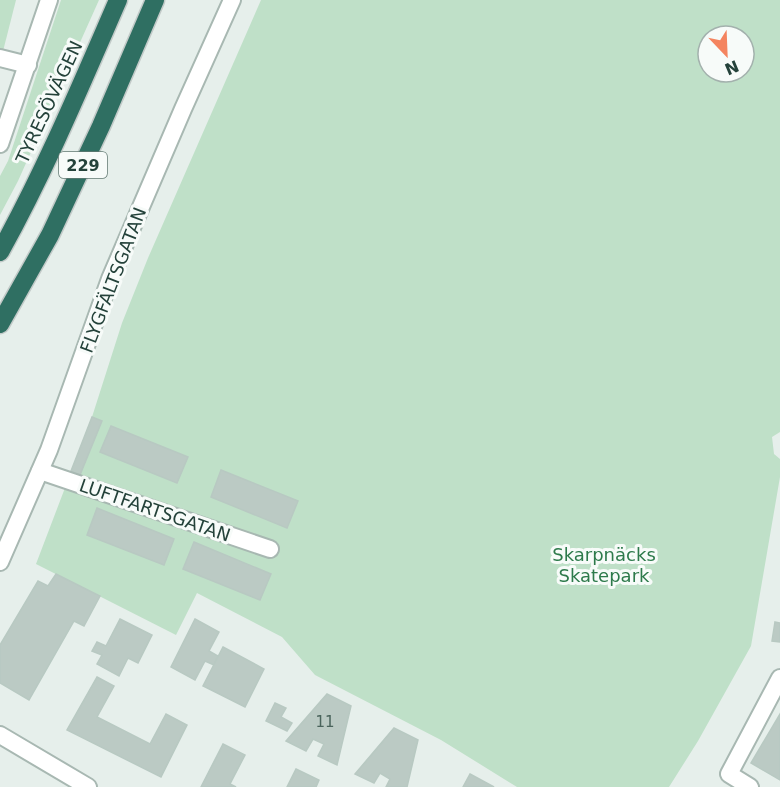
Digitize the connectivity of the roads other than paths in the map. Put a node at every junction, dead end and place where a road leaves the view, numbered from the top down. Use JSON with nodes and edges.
{"nodes":[{"id":1,"x":49,"y":0,"type":"edge"},
{"id":2,"x":118,"y":0,"type":"edge"},
{"id":3,"x":155,"y":0,"type":"edge"},
{"id":4,"x":232,"y":0,"type":"edge"},
{"id":5,"x":0,"y":58,"type":"edge"},
{"id":6,"x":28,"y":65,"type":"junction"},
{"id":7,"x":0,"y":144,"type":"edge"},
{"id":8,"x":0,"y":252,"type":"edge"},
{"id":9,"x":0,"y":324,"type":"edge"},
{"id":10,"x":40,"y":471,"type":"junction"},
{"id":11,"x":270,"y":549,"type":"dead end"},
{"id":12,"x":0,"y":562,"type":"edge"},
{"id":13,"x":780,"y":678,"type":"edge"},
{"id":14,"x":0,"y":735,"type":"edge"},
{"id":15,"x":88,"y":787,"type":"edge"},
{"id":16,"x":750,"y":787,"type":"edge"}],
"edges":[{"from":1,"to":6,"type":"street"},
{"from":2,"to":8,"type":"highway","name":"TYRESÖVÄGEN","number":"229"},
{"from":3,"to":9,"type":"highway","number":"229"},
{"from":4,"to":10,"type":"street","name":"FLYGFÄLTSGATAN"},
{"from":5,"to":6,"type":"street"},
{"from":6,"to":7,"type":"street"},
{"from":10,"to":11,"type":"street","name":"LUFTFARTSGATAN"},
{"from":10,"to":12,"type":"street","name":"FLYGFÄLTSGATAN"},
{"from":13,"to":16,"type":"street"},
{"from":14,"to":15,"type":"street"}]}
